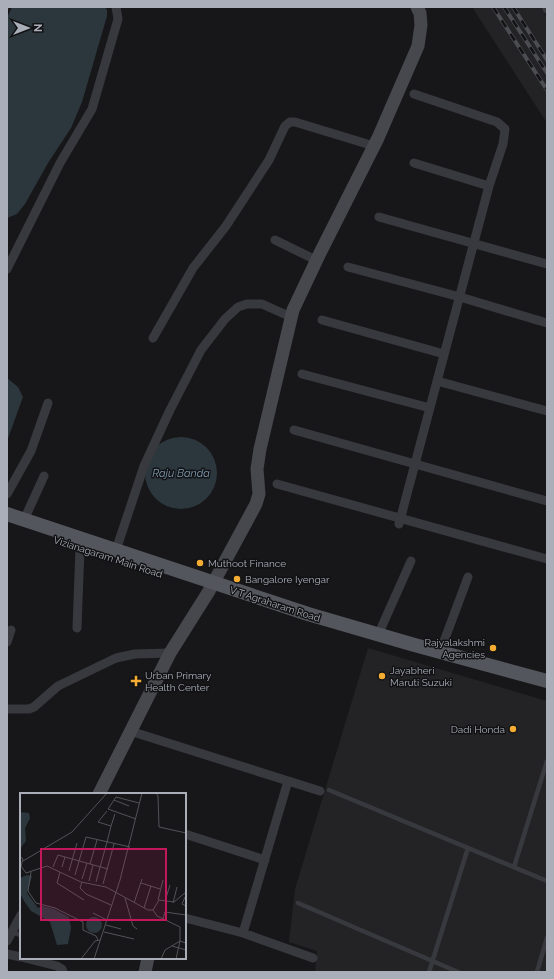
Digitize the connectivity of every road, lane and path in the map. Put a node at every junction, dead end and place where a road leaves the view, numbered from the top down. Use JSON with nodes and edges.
{"nodes":[{"id":1,"x":9,"y":7,"type":"edge"},
{"id":2,"x":116,"y":7,"type":"edge"},
{"id":3,"x":417,"y":7,"type":"edge"},
{"id":4,"x":7,"y":10,"type":"edge"},
{"id":5,"x":414,"y":94,"type":"dead end"},
{"id":6,"x":374,"y":146,"type":"junction"},
{"id":7,"x":414,"y":163,"type":"dead end"},
{"id":8,"x":489,"y":186,"type":"junction"},
{"id":9,"x":379,"y":216,"type":"dead end"},
{"id":10,"x":275,"y":240,"type":"dead end"},
{"id":11,"x":474,"y":244,"type":"junction"},
{"id":12,"x":316,"y":260,"type":"junction"},
{"id":13,"x":547,"y":264,"type":"edge"},
{"id":14,"x":348,"y":267,"type":"dead end"},
{"id":15,"x":7,"y":269,"type":"edge"},
{"id":16,"x":460,"y":297,"type":"junction"},
{"id":17,"x":292,"y":317,"type":"junction"},
{"id":18,"x":322,"y":320,"type":"dead end"},
{"id":19,"x":547,"y":323,"type":"edge"},
{"id":20,"x":153,"y":338,"type":"dead end"},
{"id":21,"x":444,"y":354,"type":"junction"},
{"id":22,"x":302,"y":374,"type":"dead end"},
{"id":23,"x":437,"y":381,"type":"junction"},
{"id":24,"x":48,"y":404,"type":"dead end"},
{"id":25,"x":430,"y":408,"type":"junction"},
{"id":26,"x":547,"y":411,"type":"edge"},
{"id":27,"x":294,"y":430,"type":"dead end"},
{"id":28,"x":415,"y":463,"type":"junction"},
{"id":29,"x":44,"y":476,"type":"dead end"},
{"id":30,"x":277,"y":484,"type":"dead end"},
{"id":31,"x":7,"y":494,"type":"edge"},
{"id":32,"x":547,"y":501,"type":"edge"},
{"id":33,"x":7,"y":514,"type":"edge"},
{"id":34,"x":24,"y":520,"type":"junction"},
{"id":35,"x":400,"y":521,"type":"junction"},
{"id":36,"x":7,"y":524,"type":"edge"},
{"id":37,"x":80,"y":548,"type":"junction"},
{"id":38,"x":116,"y":550,"type":"junction"},
{"id":39,"x":547,"y":559,"type":"edge"},
{"id":40,"x":410,"y":561,"type":"dead end"},
{"id":41,"x":468,"y":577,"type":"dead end"},
{"id":42,"x":211,"y":587,"type":"junction"},
{"id":43,"x":77,"y":628,"type":"dead end"},
{"id":44,"x":11,"y":630,"type":"dead end"},
{"id":45,"x":378,"y":635,"type":"junction"},
{"id":46,"x":7,"y":642,"type":"edge"},
{"id":47,"x":440,"y":652,"type":"junction"},
{"id":48,"x":170,"y":653,"type":"junction"},
{"id":49,"x":547,"y":681,"type":"edge"},
{"id":50,"x":547,"y":690,"type":"edge"},
{"id":51,"x":7,"y":709,"type":"edge"},
{"id":52,"x":130,"y":731,"type":"junction"},
{"id":53,"x":547,"y":761,"type":"edge"},
{"id":54,"x":288,"y":781,"type":"junction"},
{"id":55,"x":325,"y":791,"type":"joint"},
{"id":56,"x":99,"y":793,"type":"edge"},
{"id":57,"x":186,"y":834,"type":"edge"},
{"id":58,"x":468,"y":848,"type":"junction"},
{"id":59,"x":264,"y":860,"type":"junction"},
{"id":60,"x":514,"y":867,"type":"junction"},
{"id":61,"x":547,"y":881,"type":"edge"},
{"id":62,"x":298,"y":903,"type":"dead end"},
{"id":63,"x":20,"y":917,"type":"edge"},
{"id":64,"x":186,"y":918,"type":"edge"},
{"id":65,"x":11,"y":932,"type":"junction"},
{"id":66,"x":243,"y":933,"type":"junction"},
{"id":67,"x":20,"y":935,"type":"edge"},
{"id":68,"x":547,"y":938,"type":"edge"},
{"id":69,"x":7,"y":941,"type":"edge"},
{"id":70,"x":7,"y":954,"type":"edge"},
{"id":71,"x":20,"y":957,"type":"edge"},
{"id":72,"x":313,"y":958,"type":"dead end"},
{"id":73,"x":29,"y":959,"type":"edge"},
{"id":74,"x":148,"y":959,"type":"edge"},
{"id":75,"x":432,"y":962,"type":"junction"},
{"id":76,"x":63,"y":972,"type":"edge"},
{"id":77,"x":146,"y":972,"type":"edge"},
{"id":78,"x":429,"y":972,"type":"edge"},
{"id":79,"x":458,"y":972,"type":"edge"},
{"id":80,"x":537,"y":972,"type":"edge"}],
"edges":[{"from":1,"to":4,"type":"path"},
{"from":2,"to":15,"type":"street"},
{"from":3,"to":6,"type":"street"},
{"from":5,"to":8,"type":"street"},
{"from":6,"to":12,"type":"street"},
{"from":6,"to":20,"type":"street"},
{"from":7,"to":8,"type":"street"},
{"from":8,"to":11,"type":"street"},
{"from":9,"to":11,"type":"street"},
{"from":10,"to":12,"type":"street"},
{"from":11,"to":13,"type":"street"},
{"from":11,"to":16,"type":"street"},
{"from":12,"to":17,"type":"street"},
{"from":14,"to":16,"type":"street"},
{"from":16,"to":19,"type":"street"},
{"from":16,"to":21,"type":"street"},
{"from":17,"to":38,"type":"street"},
{"from":17,"to":42,"type":"street"},
{"from":18,"to":21,"type":"street"},
{"from":21,"to":23,"type":"street"},
{"from":22,"to":25,"type":"street"},
{"from":23,"to":25,"type":"street"},
{"from":23,"to":26,"type":"street"},
{"from":24,"to":31,"type":"street"},
{"from":25,"to":28,"type":"street"},
{"from":27,"to":28,"type":"street"},
{"from":28,"to":32,"type":"street"},
{"from":28,"to":35,"type":"street"},
{"from":29,"to":34,"type":"street"},
{"from":30,"to":35,"type":"street"},
{"from":33,"to":34,"type":"main road","name":"V T Agraharam Road"},
{"from":34,"to":38,"type":"main road","name":"V T Agraharam Road"},
{"from":35,"to":39,"type":"street"},
{"from":36,"to":37,"type":"main road","name":"Vizianagaram Main Road"},
{"from":37,"to":42,"type":"main road","name":"Vizianagaram Main Road"},
{"from":37,"to":43,"type":"street"},
{"from":38,"to":42,"type":"main road","name":"V T Agraharam Road"},
{"from":40,"to":45,"type":"street"},
{"from":41,"to":47,"type":"street"},
{"from":42,"to":45,"type":"main road","name":"V T Agraharam Road"},
{"from":42,"to":48,"type":"street"},
{"from":42,"to":50,"type":"main road","name":"V T Agraharam Road"},
{"from":44,"to":46,"type":"street"},
{"from":45,"to":47,"type":"main road","name":"V T Agraharam Road"},
{"from":47,"to":49,"type":"main road","name":"V T Agraharam Road"},
{"from":48,"to":51,"type":"street"},
{"from":48,"to":52,"type":"street"},
{"from":52,"to":54,"type":"street"},
{"from":52,"to":56,"type":"street"},
{"from":53,"to":60,"type":"lane"},
{"from":54,"to":55,"type":"street"},
{"from":54,"to":59,"type":"street"},
{"from":55,"to":58,"type":"lane"},
{"from":57,"to":59,"type":"street"},
{"from":58,"to":60,"type":"lane"},
{"from":58,"to":75,"type":"lane"},
{"from":59,"to":66,"type":"street"},
{"from":60,"to":61,"type":"lane"},
{"from":62,"to":75,"type":"lane"},
{"from":63,"to":65,"type":"street"},
{"from":64,"to":66,"type":"street"},
{"from":65,"to":67,"type":"lane"},
{"from":65,"to":69,"type":"street"},
{"from":66,"to":72,"type":"street"},
{"from":68,"to":80,"type":"lane"},
{"from":70,"to":71,"type":"street"},
{"from":73,"to":76,"type":"street"},
{"from":74,"to":77,"type":"street"},
{"from":75,"to":78,"type":"lane"},
{"from":75,"to":79,"type":"lane"}]}
